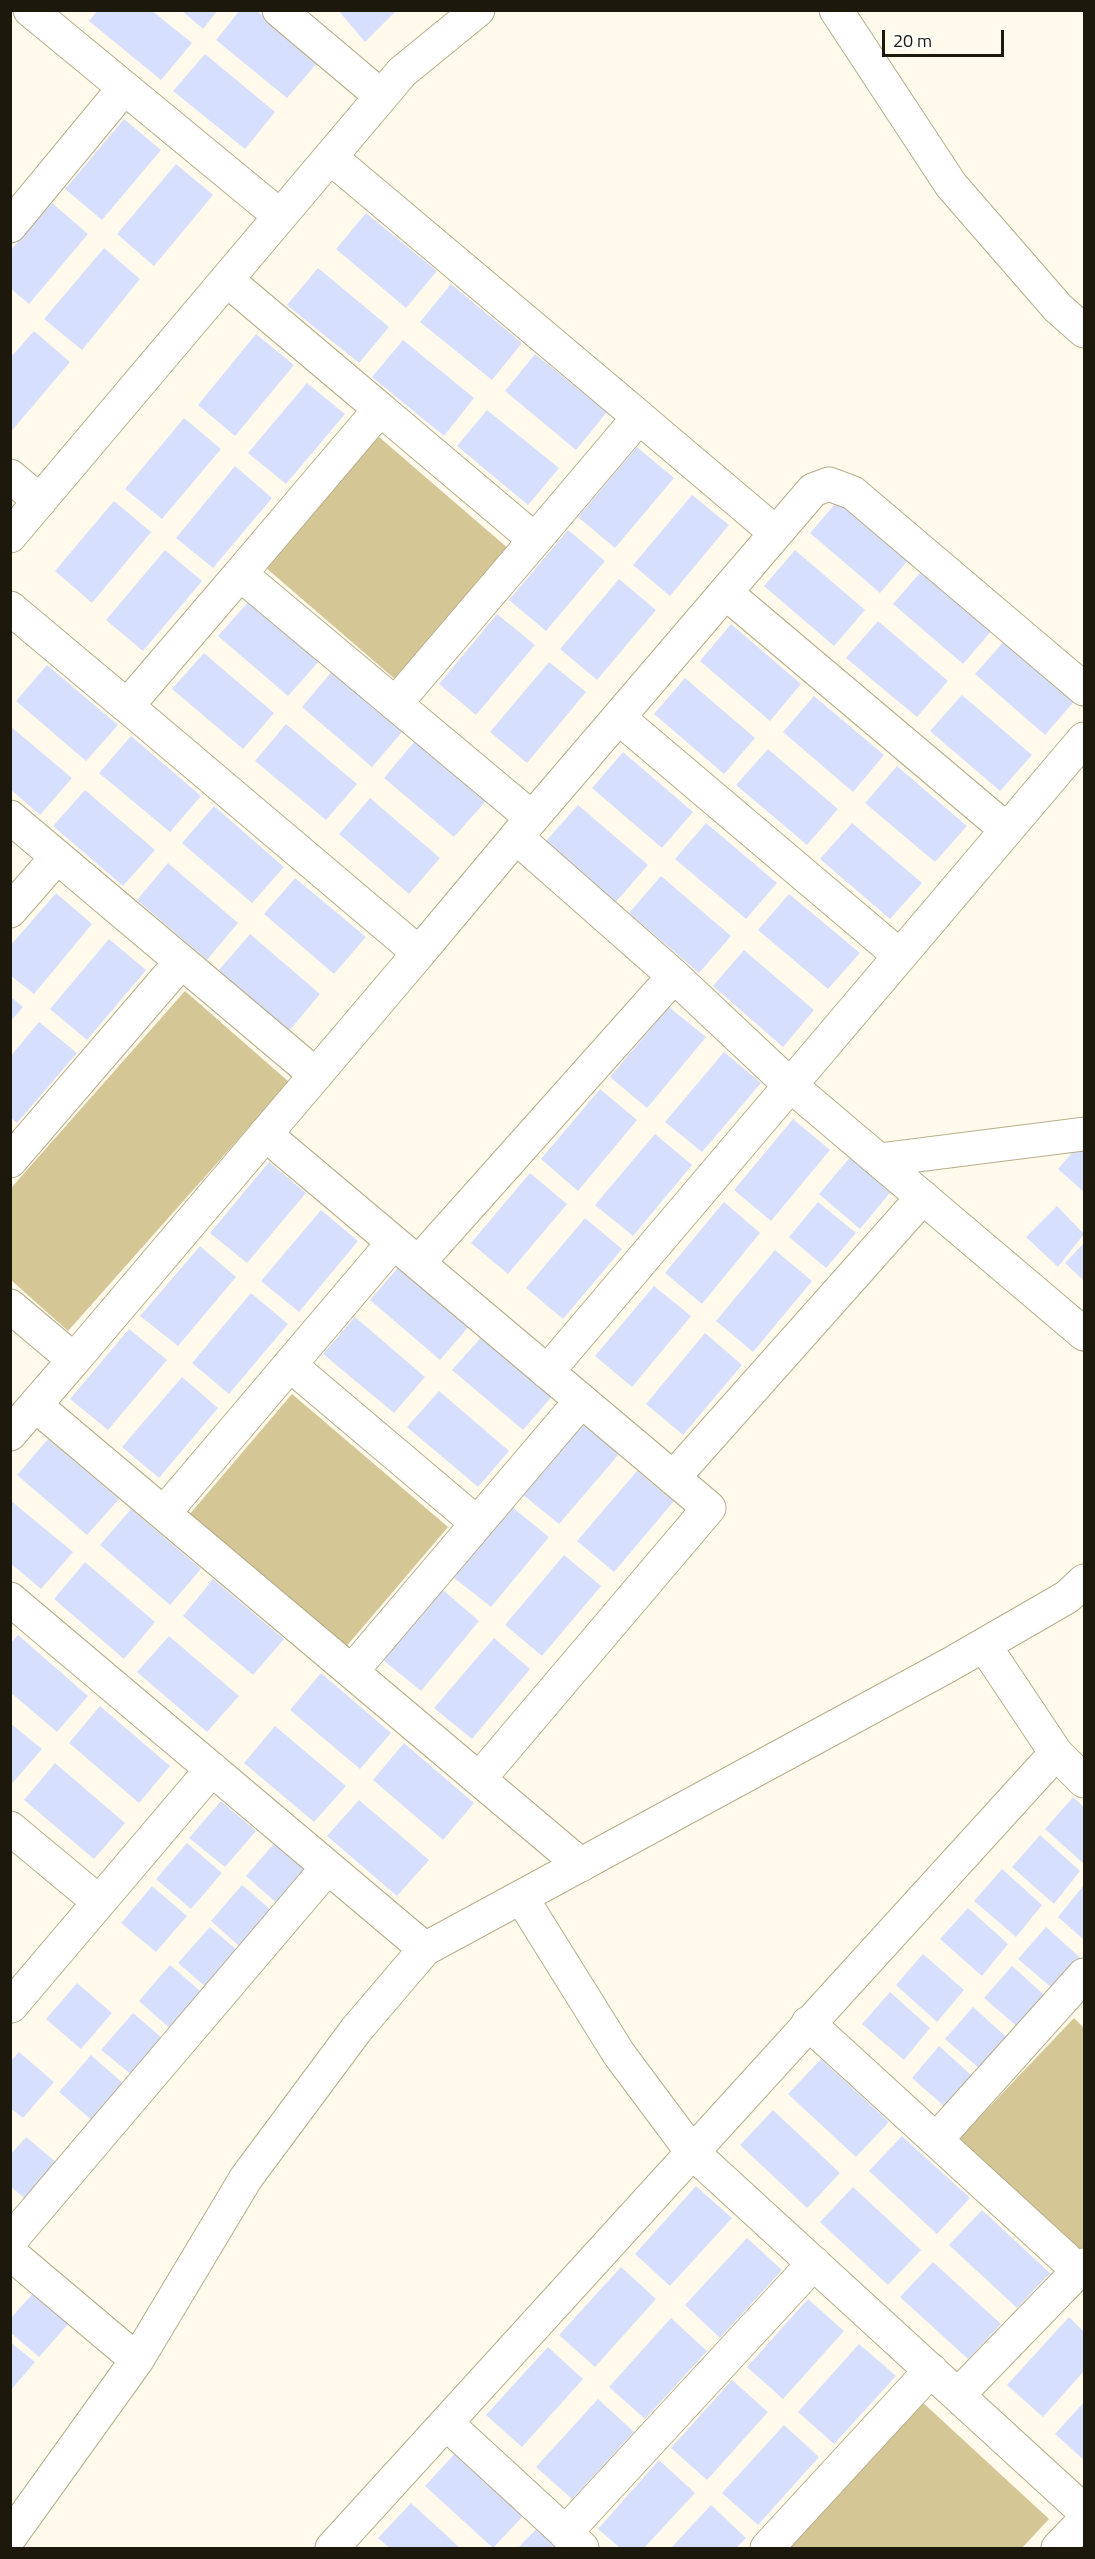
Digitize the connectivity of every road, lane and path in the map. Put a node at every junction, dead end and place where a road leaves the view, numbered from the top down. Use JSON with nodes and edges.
{"nodes":[{"id":1,"x":30,"y":10,"type":"edge"},
{"id":2,"x":279,"y":10,"type":"edge"},
{"id":3,"x":478,"y":10,"type":"edge"},
{"id":4,"x":836,"y":10,"type":"edge"},
{"id":5,"x":124,"y":88,"type":"junction"},
{"id":6,"x":381,"y":96,"type":"junction"},
{"id":7,"x":330,"y":157,"type":"junction"},
{"id":8,"x":280,"y":216,"type":"junction"},
{"id":9,"x":10,"y":226,"type":"edge"},
{"id":10,"x":227,"y":280,"type":"junction"},
{"id":11,"x":1084,"y":331,"type":"edge"},
{"id":12,"x":380,"y":409,"type":"junction"},
{"id":13,"x":639,"y":417,"type":"junction"},
{"id":14,"x":10,"y":476,"type":"edge"},
{"id":15,"x":40,"y":501,"type":"junction"},
{"id":16,"x":776,"y":533,"type":"junction"},
{"id":17,"x":10,"y":536,"type":"edge"},
{"id":18,"x":535,"y":540,"type":"junction"},
{"id":19,"x":240,"y":573,"type":"junction"},
{"id":20,"x":726,"y":593,"type":"junction"},
{"id":21,"x":10,"y":608,"type":"edge"},
{"id":22,"x":1084,"y":688,"type":"edge"},
{"id":23,"x":395,"y":704,"type":"junction"},
{"id":24,"x":127,"y":706,"type":"junction"},
{"id":25,"x":619,"y":718,"type":"junction"},
{"id":26,"x":1084,"y":739,"type":"edge"},
{"id":27,"x":10,"y":817,"type":"edge"},
{"id":28,"x":524,"y":828,"type":"junction"},
{"id":29,"x":1007,"y":830,"type":"junction"},
{"id":30,"x":57,"y":856,"type":"junction"},
{"id":31,"x":10,"y":911,"type":"edge"},
{"id":32,"x":420,"y":953,"type":"junction"},
{"id":33,"x":900,"y":956,"type":"junction"},
{"id":34,"x":181,"y":962,"type":"junction"},
{"id":35,"x":674,"y":976,"type":"junction"},
{"id":36,"x":316,"y":1075,"type":"junction"},
{"id":37,"x":790,"y":1085,"type":"junction"},
{"id":38,"x":265,"y":1134,"type":"junction"},
{"id":39,"x":1084,"y":1134,"type":"edge"},
{"id":40,"x":879,"y":1160,"type":"junction"},
{"id":41,"x":10,"y":1161,"type":"edge"},
{"id":42,"x":923,"y":1197,"type":"junction"},
{"id":43,"x":393,"y":1243,"type":"junction"},
{"id":44,"x":418,"y":1263,"type":"junction"},
{"id":45,"x":10,"y":1306,"type":"edge"},
{"id":46,"x":1084,"y":1334,"type":"edge"},
{"id":47,"x":74,"y":1360,"type":"junction"},
{"id":48,"x":290,"y":1365,"type":"junction"},
{"id":49,"x":547,"y":1372,"type":"junction"},
{"id":50,"x":581,"y":1401,"type":"junction"},
{"id":51,"x":35,"y":1405,"type":"junction"},
{"id":52,"x":10,"y":1434,"type":"edge"},
{"id":53,"x":673,"y":1478,"type":"junction"},
{"id":54,"x":164,"y":1513,"type":"junction"},
{"id":55,"x":477,"y":1523,"type":"junction"},
{"id":56,"x":1084,"y":1581,"type":"edge"},
{"id":57,"x":10,"y":1599,"type":"edge"},
{"id":58,"x":984,"y":1645,"type":"junction"},
{"id":59,"x":351,"y":1671,"type":"junction"},
{"id":60,"x":1056,"y":1754,"type":"junction"},
{"id":61,"x":212,"y":1769,"type":"junction"},
{"id":62,"x":479,"y":1779,"type":"junction"},
{"id":63,"x":1084,"y":1781,"type":"edge"},
{"id":64,"x":10,"y":1828,"type":"edge"},
{"id":65,"x":580,"y":1865,"type":"junction"},
{"id":66,"x":328,"y":1867,"type":"junction"},
{"id":67,"x":521,"y":1897,"type":"junction"},
{"id":68,"x":99,"y":1902,"type":"junction"},
{"id":69,"x":425,"y":1949,"type":"junction"},
{"id":70,"x":1080,"y":1990,"type":"edge"},
{"id":71,"x":11,"y":2006,"type":"edge"},
{"id":72,"x":808,"y":2023,"type":"junction"},
{"id":73,"x":936,"y":2140,"type":"junction"},
{"id":74,"x":692,"y":2152,"type":"junction"},
{"id":75,"x":10,"y":2241,"type":"edge"},
{"id":76,"x":10,"y":2253,"type":"edge"},
{"id":77,"x":814,"y":2263,"type":"junction"},
{"id":78,"x":1082,"y":2268,"type":"edge"},
{"id":79,"x":137,"y":2360,"type":"junction"},
{"id":80,"x":931,"y":2370,"type":"junction"},
{"id":81,"x":958,"y":2395,"type":"junction"},
{"id":82,"x":446,"y":2423,"type":"junction"},
{"id":83,"x":1084,"y":2511,"type":"edge"},
{"id":84,"x":1084,"y":2521,"type":"edge"},
{"id":85,"x":10,"y":2536,"type":"edge"},
{"id":86,"x":574,"y":2541,"type":"edge"},
{"id":87,"x":343,"y":2545,"type":"edge"},
{"id":88,"x":767,"y":2548,"type":"edge"},
{"id":89,"x":1058,"y":2548,"type":"edge"}],
"edges":[{"from":1,"to":5,"type":"street"},
{"from":2,"to":6,"type":"street"},
{"from":3,"to":6,"type":"street"},
{"from":4,"to":11,"type":"street"},
{"from":5,"to":8,"type":"street"},
{"from":5,"to":9,"type":"street"},
{"from":6,"to":7,"type":"street"},
{"from":7,"to":8,"type":"street"},
{"from":7,"to":13,"type":"street"},
{"from":8,"to":10,"type":"street"},
{"from":10,"to":12,"type":"street"},
{"from":10,"to":15,"type":"street"},
{"from":12,"to":18,"type":"street"},
{"from":12,"to":19,"type":"street"},
{"from":13,"to":16,"type":"street"},
{"from":13,"to":18,"type":"street"},
{"from":14,"to":15,"type":"street"},
{"from":15,"to":17,"type":"street"},
{"from":16,"to":20,"type":"street"},
{"from":16,"to":22,"type":"street"},
{"from":18,"to":23,"type":"street"},
{"from":19,"to":23,"type":"street"},
{"from":19,"to":24,"type":"street"},
{"from":20,"to":25,"type":"street"},
{"from":20,"to":29,"type":"street"},
{"from":21,"to":24,"type":"street"},
{"from":23,"to":28,"type":"street"},
{"from":24,"to":32,"type":"street"},
{"from":25,"to":28,"type":"street"},
{"from":25,"to":33,"type":"street"},
{"from":26,"to":29,"type":"street"},
{"from":27,"to":30,"type":"street"},
{"from":28,"to":32,"type":"street"},
{"from":28,"to":35,"type":"street"},
{"from":29,"to":33,"type":"street"},
{"from":30,"to":31,"type":"street"},
{"from":30,"to":34,"type":"street"},
{"from":32,"to":36,"type":"street"},
{"from":33,"to":37,"type":"street"},
{"from":34,"to":36,"type":"street"},
{"from":34,"to":41,"type":"street"},
{"from":35,"to":37,"type":"street"},
{"from":35,"to":44,"type":"street"},
{"from":36,"to":38,"type":"street"},
{"from":37,"to":40,"type":"street"},
{"from":37,"to":49,"type":"street"},
{"from":38,"to":43,"type":"street"},
{"from":38,"to":47,"type":"street"},
{"from":39,"to":40,"type":"street"},
{"from":40,"to":42,"type":"street"},
{"from":42,"to":46,"type":"street"},
{"from":42,"to":53,"type":"street"},
{"from":43,"to":44,"type":"street"},
{"from":43,"to":48,"type":"street"},
{"from":44,"to":49,"type":"street"},
{"from":45,"to":47,"type":"street"},
{"from":47,"to":51,"type":"street"},
{"from":48,"to":54,"type":"street"},
{"from":48,"to":55,"type":"street"},
{"from":49,"to":50,"type":"street"},
{"from":50,"to":53,"type":"street"},
{"from":50,"to":55,"type":"street"},
{"from":51,"to":52,"type":"street"},
{"from":51,"to":54,"type":"street"},
{"from":53,"to":62,"type":"street"},
{"from":54,"to":59,"type":"street"},
{"from":55,"to":59,"type":"street"},
{"from":56,"to":58,"type":"street"},
{"from":57,"to":61,"type":"street"},
{"from":58,"to":60,"type":"street"},
{"from":58,"to":65,"type":"street"},
{"from":59,"to":62,"type":"street"},
{"from":60,"to":63,"type":"street"},
{"from":60,"to":72,"type":"street"},
{"from":61,"to":66,"type":"street"},
{"from":61,"to":68,"type":"street"},
{"from":62,"to":65,"type":"street"},
{"from":64,"to":68,"type":"street"},
{"from":65,"to":67,"type":"street"},
{"from":66,"to":69,"type":"street"},
{"from":66,"to":75,"type":"street"},
{"from":67,"to":69,"type":"street"},
{"from":67,"to":74,"type":"street"},
{"from":68,"to":71,"type":"street"},
{"from":69,"to":79,"type":"street"},
{"from":70,"to":73,"type":"street"},
{"from":72,"to":73,"type":"street"},
{"from":72,"to":74,"type":"street"},
{"from":73,"to":78,"type":"street"},
{"from":74,"to":77,"type":"street"},
{"from":74,"to":82,"type":"street"},
{"from":76,"to":79,"type":"street"},
{"from":77,"to":80,"type":"street"},
{"from":77,"to":86,"type":"street"},
{"from":78,"to":81,"type":"street"},
{"from":79,"to":85,"type":"street"},
{"from":80,"to":81,"type":"street"},
{"from":80,"to":88,"type":"street"},
{"from":81,"to":83,"type":"street"},
{"from":82,"to":86,"type":"street"},
{"from":82,"to":87,"type":"street"},
{"from":84,"to":89,"type":"street"}]}
